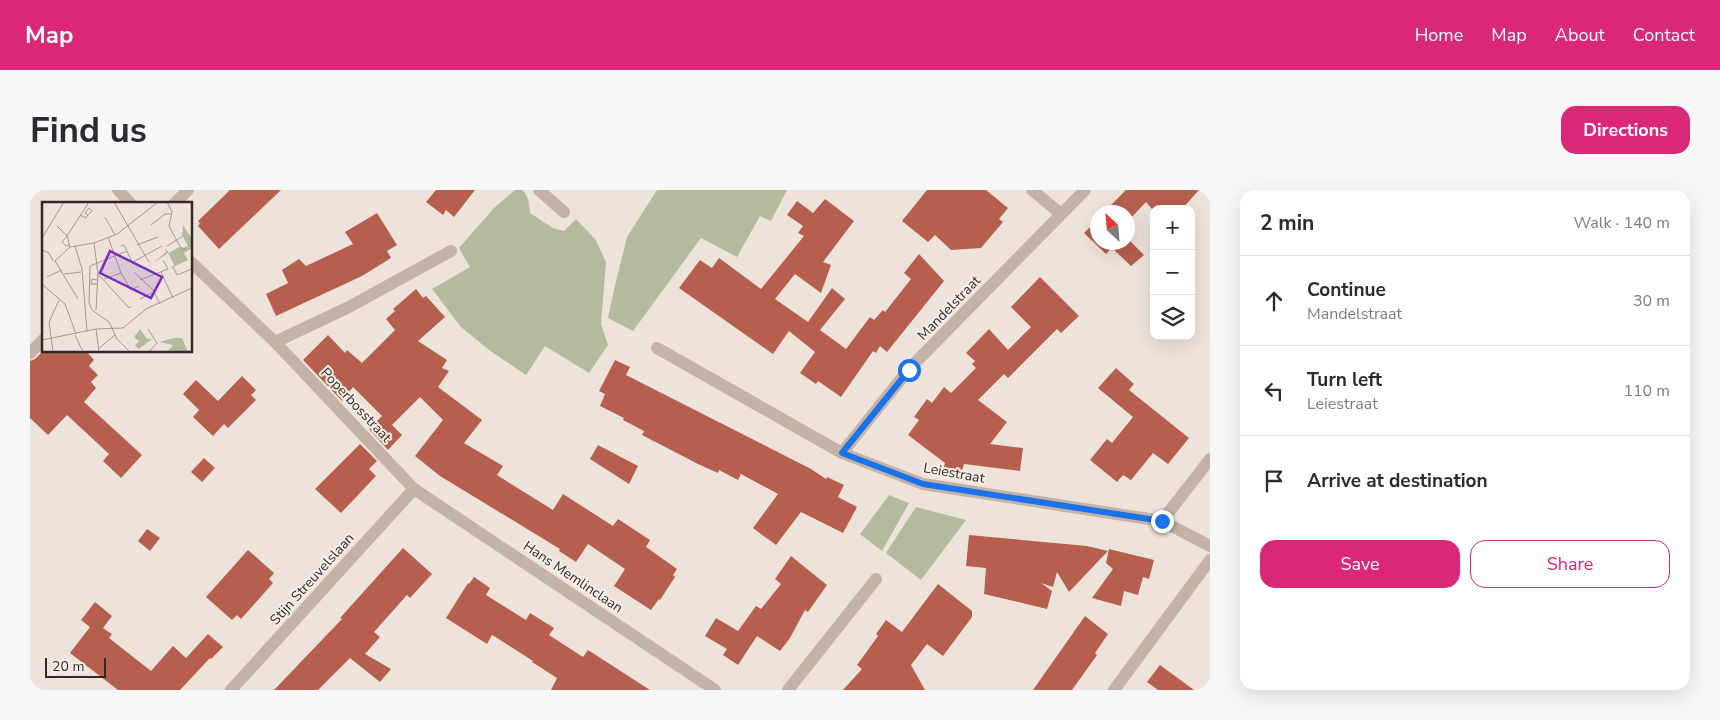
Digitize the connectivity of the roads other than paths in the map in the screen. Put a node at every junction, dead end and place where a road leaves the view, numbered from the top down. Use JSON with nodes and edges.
{"nodes":[{"id":1,"x":118,"y":190,"type":"edge"},
{"id":2,"x":188,"y":190,"type":"edge"},
{"id":3,"x":1032,"y":190,"type":"edge"},
{"id":4,"x":1085,"y":190,"type":"edge"},
{"id":5,"x":541,"y":191,"type":"edge"},
{"id":6,"x":130,"y":202,"type":"edge"},
{"id":7,"x":176,"y":202,"type":"edge"},
{"id":8,"x":564,"y":212,"type":"dead end"},
{"id":9,"x":1061,"y":214,"type":"junction"},
{"id":10,"x":451,"y":251,"type":"dead end"},
{"id":11,"x":192,"y":263,"type":"edge"},
{"id":12,"x":42,"y":341,"type":"edge"},
{"id":13,"x":275,"y":342,"type":"junction"},
{"id":14,"x":657,"y":348,"type":"dead end"},
{"id":15,"x":30,"y":354,"type":"edge"},
{"id":16,"x":842,"y":453,"type":"junction"},
{"id":17,"x":1210,"y":459,"type":"edge"},
{"id":18,"x":414,"y":489,"type":"junction"},
{"id":19,"x":1162,"y":521,"type":"junction"},
{"id":20,"x":1210,"y":546,"type":"edge"},
{"id":21,"x":1210,"y":560,"type":"edge"},
{"id":22,"x":876,"y":579,"type":"dead end"},
{"id":23,"x":231,"y":690,"type":"edge"},
{"id":24,"x":715,"y":690,"type":"edge"},
{"id":25,"x":788,"y":690,"type":"edge"},
{"id":26,"x":1114,"y":690,"type":"edge"}],
"edges":[{"from":1,"to":6,"type":"street"},
{"from":2,"to":7,"type":"street"},
{"from":3,"to":9,"type":"street"},
{"from":4,"to":9,"type":"street","name":"Mandelstraat"},
{"from":5,"to":8,"type":"street"},
{"from":9,"to":16,"type":"street","name":"Mandelstraat"},
{"from":10,"to":13,"type":"street"},
{"from":11,"to":13,"type":"street","name":"Poperbosstraat"},
{"from":12,"to":15,"type":"street"},
{"from":13,"to":18,"type":"street","name":"Poperbosstraat"},
{"from":14,"to":16,"type":"street","name":"Leiestraat"},
{"from":16,"to":19,"type":"street","name":"Leiestraat"},
{"from":17,"to":19,"type":"street"},
{"from":18,"to":23,"type":"street","name":"Stijn Streuvelslaan"},
{"from":18,"to":24,"type":"street","name":"Hans Memlinclaan"},
{"from":19,"to":20,"type":"street","name":"Leiestraat"},
{"from":21,"to":26,"type":"street"},
{"from":22,"to":25,"type":"street"}]}
